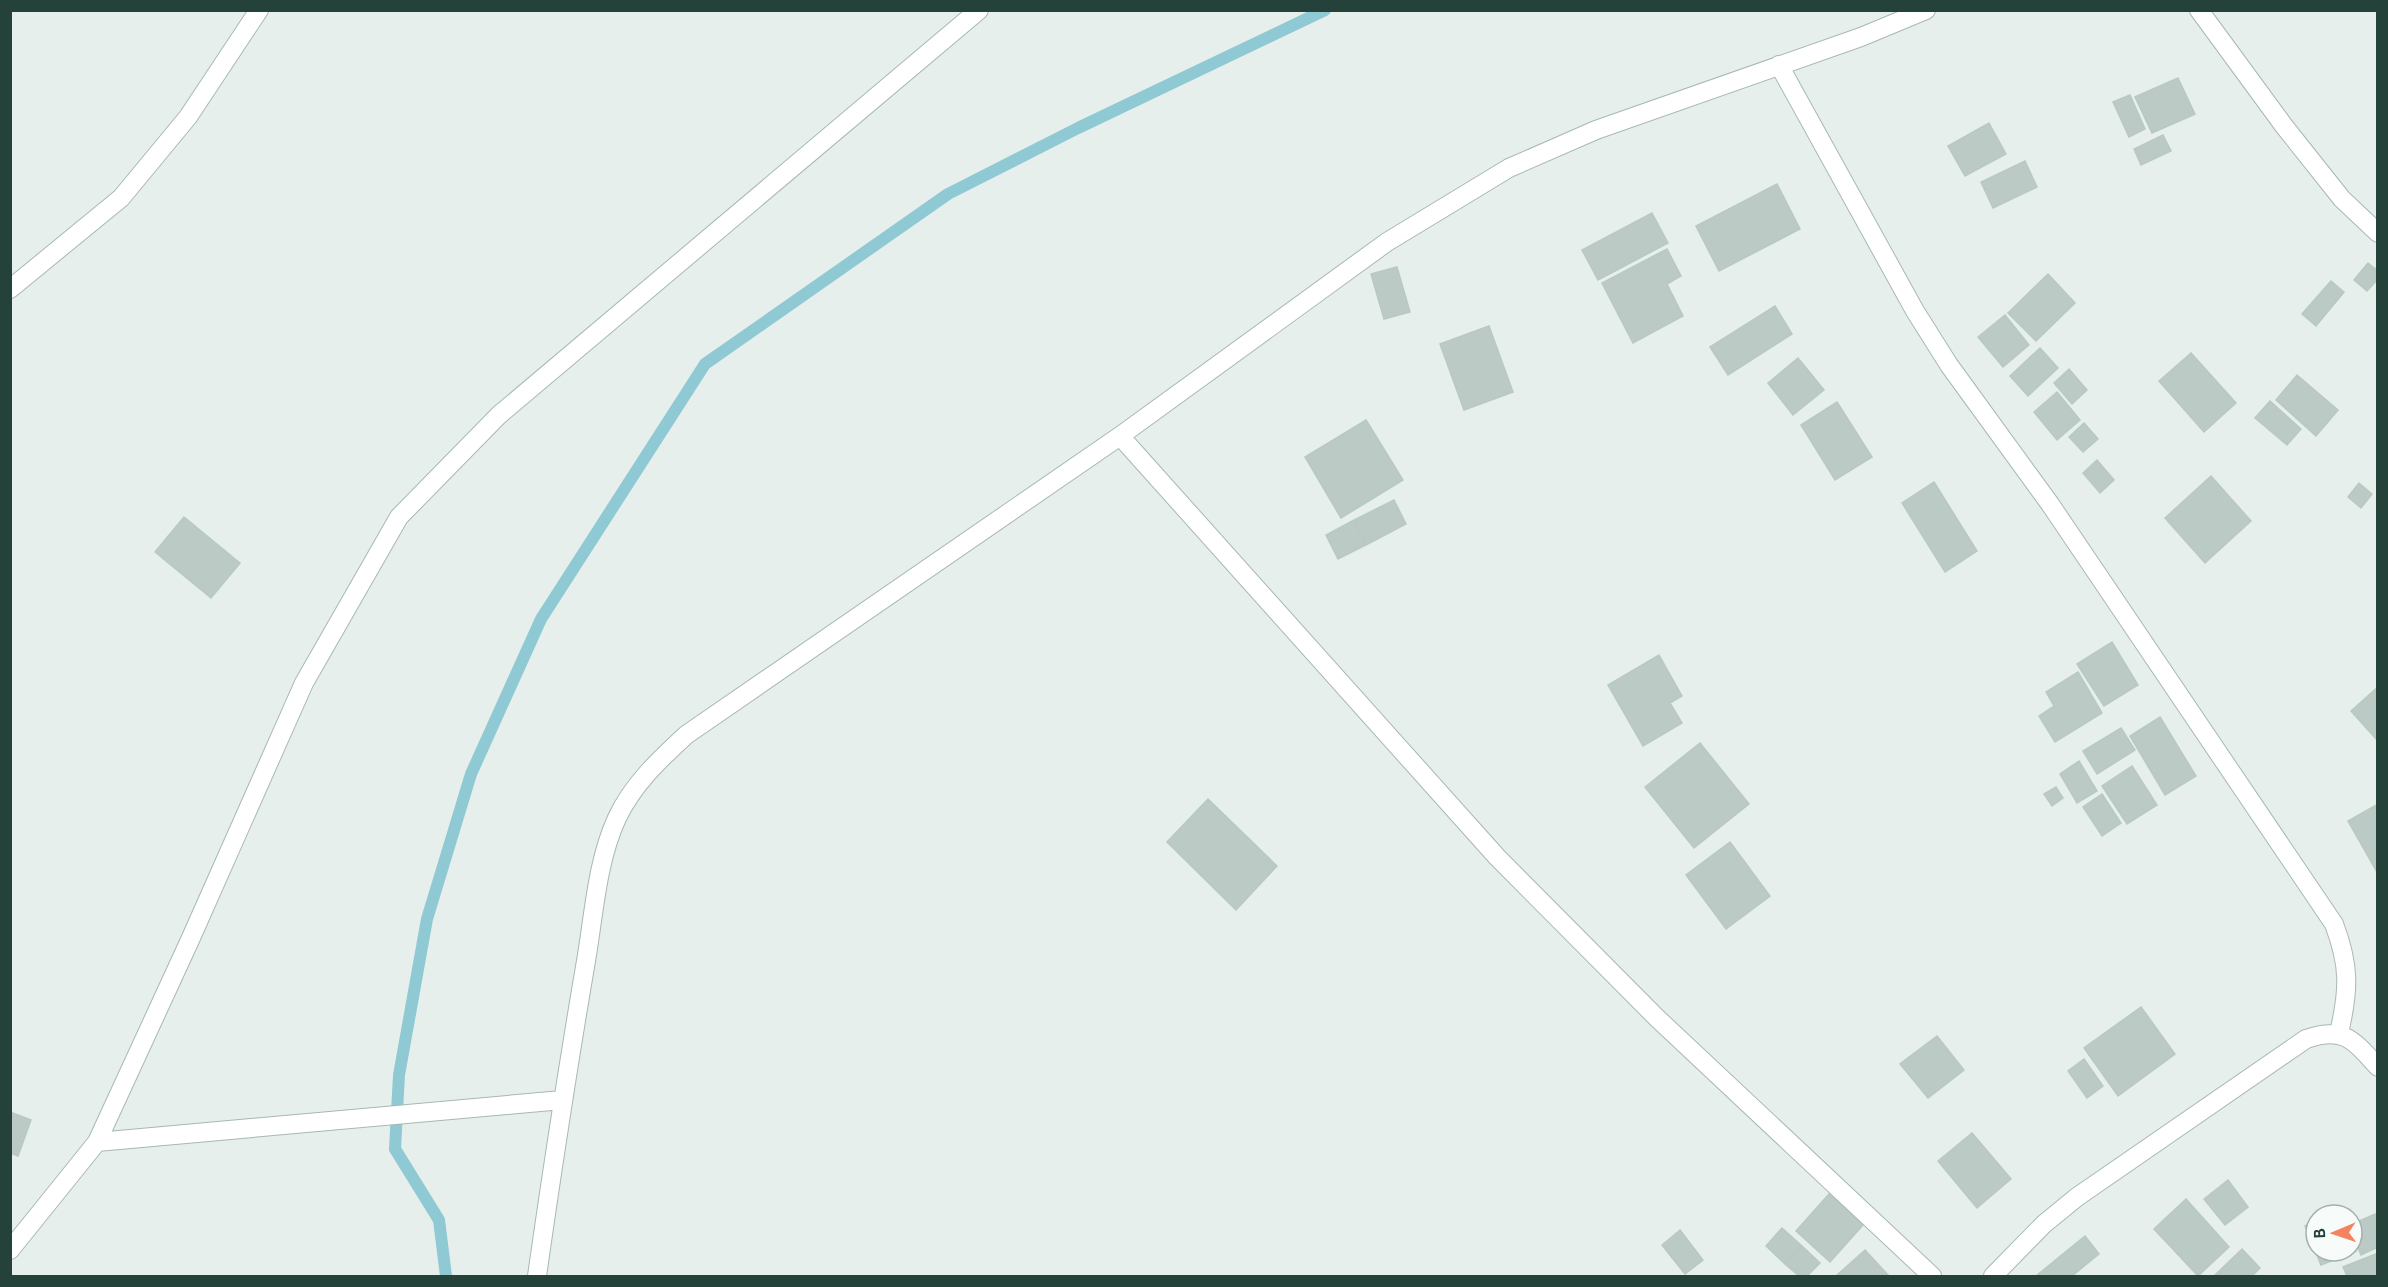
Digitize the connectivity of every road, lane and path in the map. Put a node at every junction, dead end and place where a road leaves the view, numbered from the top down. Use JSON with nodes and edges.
{"nodes":[{"id":1,"x":259,"y":10,"type":"edge"},
{"id":2,"x":979,"y":10,"type":"edge"},
{"id":3,"x":1926,"y":10,"type":"edge"},
{"id":4,"x":2199,"y":10,"type":"edge"},
{"id":5,"x":1779,"y":65,"type":"junction"},
{"id":6,"x":2378,"y":233,"type":"edge"},
{"id":7,"x":10,"y":289,"type":"edge"},
{"id":8,"x":1120,"y":436,"type":"junction"},
{"id":9,"x":2338,"y":1034,"type":"junction"},
{"id":10,"x":2378,"y":1067,"type":"edge"},
{"id":11,"x":562,"y":1100,"type":"junction"},
{"id":12,"x":98,"y":1142,"type":"junction"},
{"id":13,"x":10,"y":1250,"type":"edge"},
{"id":14,"x":537,"y":1276,"type":"edge"},
{"id":15,"x":1932,"y":1276,"type":"edge"},
{"id":16,"x":1994,"y":1276,"type":"edge"}],
"edges":[{"from":1,"to":7,"type":"street"},
{"from":2,"to":12,"type":"street"},
{"from":3,"to":5,"type":"street"},
{"from":4,"to":6,"type":"street"},
{"from":5,"to":8,"type":"street"},
{"from":5,"to":9,"type":"street"},
{"from":8,"to":11,"type":"street"},
{"from":8,"to":15,"type":"street"},
{"from":9,"to":10,"type":"street"},
{"from":9,"to":16,"type":"street"},
{"from":11,"to":12,"type":"street"},
{"from":11,"to":14,"type":"street"},
{"from":12,"to":13,"type":"street"}]}
